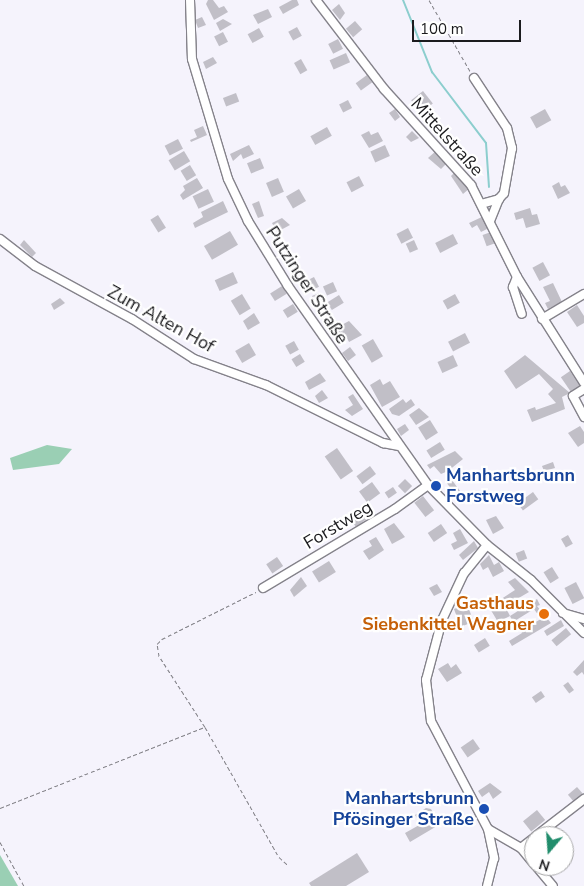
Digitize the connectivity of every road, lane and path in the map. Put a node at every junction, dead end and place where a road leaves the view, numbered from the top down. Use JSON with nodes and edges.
{"nodes":[{"id":1,"x":190,"y":0,"type":"edge"},
{"id":2,"x":316,"y":0,"type":"edge"},
{"id":3,"x":429,"y":0,"type":"edge"},
{"id":4,"x":474,"y":78,"type":"joint"},
{"id":5,"x":499,"y":199,"type":"junction"},
{"id":6,"x":482,"y":204,"type":"junction"},
{"id":7,"x":490,"y":221,"type":"junction"},
{"id":8,"x":0,"y":239,"type":"edge"},
{"id":9,"x":517,"y":277,"type":"junction"},
{"id":10,"x":584,"y":294,"type":"edge"},
{"id":11,"x":522,"y":314,"type":"dead end"},
{"id":12,"x":542,"y":319,"type":"junction"},
{"id":13,"x":584,"y":383,"type":"edge"},
{"id":14,"x":584,"y":389,"type":"edge"},
{"id":15,"x":584,"y":417,"type":"edge"},
{"id":16,"x":398,"y":446,"type":"junction"},
{"id":17,"x":428,"y":485,"type":"junction"},
{"id":18,"x":487,"y":544,"type":"junction"},
{"id":19,"x":262,"y":588,"type":"joint"},
{"id":20,"x":563,"y":613,"type":"junction"},
{"id":21,"x":584,"y":619,"type":"edge"},
{"id":22,"x":584,"y":633,"type":"edge"},
{"id":23,"x":205,"y":727,"type":"junction"},
{"id":24,"x":584,"y":799,"type":"edge"},
{"id":25,"x":0,"y":808,"type":"edge"},
{"id":26,"x":549,"y":826,"type":"edge"},
{"id":27,"x":488,"y":829,"type":"junction"},
{"id":28,"x":0,"y":842,"type":"edge"},
{"id":29,"x":524,"y":845,"type":"edge"},
{"id":30,"x":520,"y":848,"type":"junction"},
{"id":31,"x":524,"y":853,"type":"edge"},
{"id":32,"x":288,"y":865,"type":"dead end"},
{"id":33,"x":544,"y":876,"type":"edge"},
{"id":34,"x":24,"y":886,"type":"edge"},
{"id":35,"x":487,"y":886,"type":"edge"},
{"id":36,"x":552,"y":886,"type":"edge"}],
"edges":[{"from":1,"to":16,"type":"street","name":"Putzinger Straße"},
{"from":2,"to":6,"type":"street","name":"Mittelstraße"},
{"from":3,"to":4,"type":"path"},
{"from":4,"to":5,"type":"street"},
{"from":5,"to":6,"type":"street"},
{"from":5,"to":7,"type":"street"},
{"from":6,"to":7,"type":"street","name":"Mittelstraße"},
{"from":7,"to":9,"type":"street","name":"Mittelstraße"},
{"from":8,"to":16,"type":"street","name":"Zum Alten Hof"},
{"from":9,"to":11,"type":"street"},
{"from":9,"to":12,"type":"street","name":"Mittelstraße"},
{"from":10,"to":12,"type":"street"},
{"from":12,"to":13,"type":"street","name":"Mittelstraße"},
{"from":14,"to":15,"type":"street"},
{"from":16,"to":17,"type":"street","name":"Putzinger Straße"},
{"from":17,"to":18,"type":"street","name":"Putzinger Straße"},
{"from":17,"to":19,"type":"street","name":"Forstweg"},
{"from":18,"to":20,"type":"street","name":"Putzinger Straße"},
{"from":18,"to":27,"type":"street"},
{"from":19,"to":23,"type":"path"},
{"from":20,"to":21,"type":"street"},
{"from":20,"to":22,"type":"street","name":"Putzinger Straße"},
{"from":23,"to":25,"type":"path"},
{"from":23,"to":32,"type":"path"},
{"from":24,"to":26,"type":"street"},
{"from":27,"to":30,"type":"street"},
{"from":27,"to":35,"type":"street"},
{"from":28,"to":34,"type":"path"},
{"from":29,"to":30,"type":"street"},
{"from":30,"to":31,"type":"street"},
{"from":33,"to":36,"type":"street"}]}
